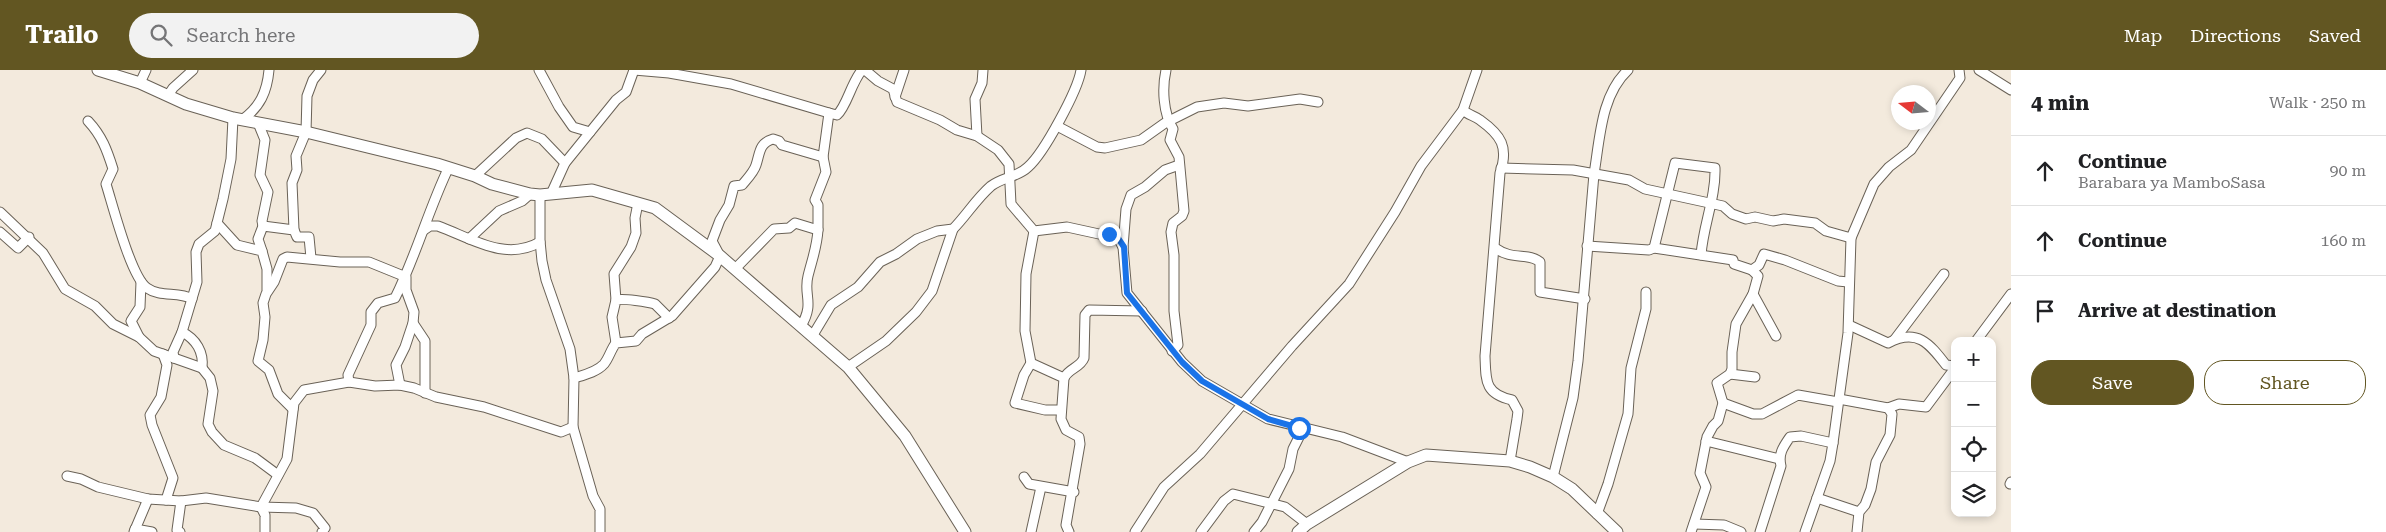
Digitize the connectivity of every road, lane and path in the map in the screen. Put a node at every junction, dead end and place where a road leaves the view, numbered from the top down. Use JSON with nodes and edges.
{"nodes":[{"id":1,"x":98,"y":70,"type":"edge"},
{"id":2,"x":146,"y":70,"type":"edge"},
{"id":3,"x":193,"y":70,"type":"edge"},
{"id":4,"x":269,"y":70,"type":"edge"},
{"id":5,"x":321,"y":70,"type":"edge"},
{"id":6,"x":540,"y":70,"type":"edge"},
{"id":7,"x":634,"y":70,"type":"edge"},
{"id":8,"x":863,"y":70,"type":"edge"},
{"id":9,"x":904,"y":70,"type":"edge"},
{"id":10,"x":983,"y":70,"type":"edge"},
{"id":11,"x":1081,"y":70,"type":"edge"},
{"id":12,"x":1166,"y":70,"type":"edge"},
{"id":13,"x":1477,"y":70,"type":"edge"},
{"id":14,"x":1628,"y":70,"type":"edge"},
{"id":15,"x":1959,"y":70,"type":"edge"},
{"id":16,"x":1979,"y":70,"type":"edge"},
{"id":17,"x":140,"y":83,"type":"junction"},
{"id":18,"x":2011,"y":90,"type":"edge"},
{"id":19,"x":169,"y":94,"type":"junction"},
{"id":20,"x":895,"y":96,"type":"junction"},
{"id":21,"x":1318,"y":102,"type":"dead end"},
{"id":22,"x":1463,"y":110,"type":"junction"},
{"id":23,"x":830,"y":113,"type":"junction"},
{"id":24,"x":237,"y":119,"type":"junction"},
{"id":25,"x":88,"y":121,"type":"dead end"},
{"id":26,"x":1168,"y":122,"type":"junction"},
{"id":27,"x":258,"y":123,"type":"junction"},
{"id":28,"x":1056,"y":126,"type":"junction"},
{"id":29,"x":306,"y":132,"type":"junction"},
{"id":30,"x":590,"y":132,"type":"junction"},
{"id":31,"x":977,"y":136,"type":"junction"},
{"id":32,"x":823,"y":157,"type":"junction"},
{"id":33,"x":565,"y":163,"type":"junction"},
{"id":34,"x":1179,"y":165,"type":"junction"},
{"id":35,"x":1502,"y":168,"type":"junction"},
{"id":36,"x":448,"y":169,"type":"junction"},
{"id":37,"x":1594,"y":174,"type":"junction"},
{"id":38,"x":475,"y":176,"type":"junction"},
{"id":39,"x":1008,"y":177,"type":"junction"},
{"id":40,"x":1666,"y":194,"type":"junction"},
{"id":41,"x":540,"y":195,"type":"junction"},
{"id":42,"x":638,"y":203,"type":"junction"},
{"id":43,"x":1709,"y":203,"type":"junction"},
{"id":44,"x":0,"y":212,"type":"edge"},
{"id":45,"x":217,"y":223,"type":"junction"},
{"id":46,"x":263,"y":226,"type":"junction"},
{"id":47,"x":953,"y":229,"type":"junction"},
{"id":48,"x":294,"y":230,"type":"junction"},
{"id":49,"x":424,"y":230,"type":"junction"},
{"id":50,"x":818,"y":230,"type":"junction"},
{"id":51,"x":1034,"y":231,"type":"junction"},
{"id":52,"x":0,"y":232,"type":"edge"},
{"id":53,"x":29,"y":237,"type":"junction"},
{"id":54,"x":469,"y":238,"type":"junction"},
{"id":55,"x":1851,"y":238,"type":"junction"},
{"id":56,"x":540,"y":242,"type":"junction"},
{"id":57,"x":1587,"y":246,"type":"junction"},
{"id":58,"x":1124,"y":247,"type":"junction"},
{"id":59,"x":1495,"y":248,"type":"junction"},
{"id":60,"x":1654,"y":248,"type":"junction"},
{"id":61,"x":262,"y":251,"type":"junction"},
{"id":62,"x":720,"y":256,"type":"junction"},
{"id":63,"x":1700,"y":256,"type":"junction"},
{"id":64,"x":311,"y":258,"type":"junction"},
{"id":65,"x":735,"y":268,"type":"junction"},
{"id":66,"x":1752,"y":270,"type":"junction"},
{"id":67,"x":1944,"y":274,"type":"dead end"},
{"id":68,"x":406,"y":277,"type":"junction"},
{"id":69,"x":141,"y":282,"type":"junction"},
{"id":70,"x":1848,"y":282,"type":"junction"},
{"id":71,"x":267,"y":290,"type":"junction"},
{"id":72,"x":1646,"y":292,"type":"dead end"},
{"id":73,"x":1753,"y":294,"type":"junction"},
{"id":74,"x":2011,"y":294,"type":"edge"},
{"id":75,"x":192,"y":299,"type":"junction"},
{"id":76,"x":1585,"y":299,"type":"junction"},
{"id":77,"x":616,"y":300,"type":"junction"},
{"id":78,"x":1142,"y":311,"type":"junction"},
{"id":79,"x":669,"y":318,"type":"junction"},
{"id":80,"x":413,"y":323,"type":"junction"},
{"id":81,"x":1848,"y":325,"type":"junction"},
{"id":82,"x":801,"y":326,"type":"junction"},
{"id":83,"x":182,"y":332,"type":"junction"},
{"id":84,"x":813,"y":335,"type":"junction"},
{"id":85,"x":1776,"y":336,"type":"dead end"},
{"id":86,"x":139,"y":337,"type":"junction"},
{"id":87,"x":1979,"y":337,"type":"edge"},
{"id":88,"x":1895,"y":339,"type":"junction"},
{"id":89,"x":616,"y":343,"type":"junction"},
{"id":90,"x":1172,"y":351,"type":"junction"},
{"id":91,"x":163,"y":354,"type":"junction"},
{"id":92,"x":174,"y":358,"type":"junction"},
{"id":93,"x":1031,"y":363,"type":"junction"},
{"id":94,"x":1951,"y":366,"type":"edge"},
{"id":95,"x":848,"y":367,"type":"junction"},
{"id":96,"x":202,"y":368,"type":"junction"},
{"id":97,"x":1951,"y":373,"type":"edge"},
{"id":98,"x":1730,"y":374,"type":"junction"},
{"id":99,"x":1756,"y":377,"type":"dead end"},
{"id":100,"x":574,"y":378,"type":"junction"},
{"id":101,"x":1064,"y":378,"type":"junction"},
{"id":102,"x":349,"y":382,"type":"junction"},
{"id":103,"x":400,"y":385,"type":"junction"},
{"id":104,"x":425,"y":393,"type":"junction"},
{"id":105,"x":1838,"y":401,"type":"junction"},
{"id":106,"x":1723,"y":403,"type":"junction"},
{"id":107,"x":1243,"y":405,"type":"junction"},
{"id":108,"x":1888,"y":408,"type":"junction"},
{"id":109,"x":294,"y":409,"type":"junction"},
{"id":110,"x":1061,"y":410,"type":"junction"},
{"id":111,"x":573,"y":427,"type":"junction"},
{"id":112,"x":1302,"y":429,"type":"junction"},
{"id":113,"x":1706,"y":441,"type":"junction"},
{"id":114,"x":1833,"y":443,"type":"junction"},
{"id":115,"x":1779,"y":459,"type":"junction"},
{"id":116,"x":1510,"y":461,"type":"junction"},
{"id":117,"x":1408,"y":462,"type":"junction"},
{"id":118,"x":278,"y":475,"type":"junction"},
{"id":119,"x":67,"y":476,"type":"dead end"},
{"id":120,"x":1024,"y":477,"type":"dead end"},
{"id":121,"x":1553,"y":477,"type":"junction"},
{"id":122,"x":1041,"y":487,"type":"junction"},
{"id":123,"x":1074,"y":492,"type":"junction"},
{"id":124,"x":1817,"y":498,"type":"junction"},
{"id":125,"x":148,"y":499,"type":"junction"},
{"id":126,"x":166,"y":500,"type":"junction"},
{"id":127,"x":181,"y":501,"type":"junction"},
{"id":128,"x":1271,"y":503,"type":"junction"},
{"id":129,"x":261,"y":507,"type":"junction"},
{"id":130,"x":1859,"y":512,"type":"junction"},
{"id":131,"x":1596,"y":514,"type":"junction"},
{"id":132,"x":1307,"y":524,"type":"junction"},
{"id":133,"x":1693,"y":528,"type":"edge"},
{"id":134,"x":135,"y":530,"type":"edge"},
{"id":135,"x":1611,"y":530,"type":"edge"},
{"id":136,"x":326,"y":531,"type":"edge"},
{"id":137,"x":152,"y":532,"type":"edge"},
{"id":138,"x":180,"y":532,"type":"edge"},
{"id":139,"x":265,"y":532,"type":"edge"},
{"id":140,"x":600,"y":532,"type":"edge"},
{"id":141,"x":965,"y":532,"type":"edge"},
{"id":142,"x":1031,"y":532,"type":"edge"},
{"id":143,"x":1069,"y":532,"type":"edge"},
{"id":144,"x":1134,"y":532,"type":"edge"},
{"id":145,"x":1201,"y":532,"type":"edge"},
{"id":146,"x":1254,"y":532,"type":"edge"},
{"id":147,"x":1298,"y":532,"type":"edge"},
{"id":148,"x":1740,"y":532,"type":"edge"},
{"id":149,"x":1760,"y":532,"type":"edge"},
{"id":150,"x":1805,"y":532,"type":"edge"},
{"id":151,"x":1857,"y":532,"type":"edge"}],
"edges":[{"from":1,"to":17,"type":"street"},
{"from":2,"to":17,"type":"street"},
{"from":3,"to":19,"type":"street"},
{"from":4,"to":24,"type":"street"},
{"from":5,"to":29,"type":"street"},
{"from":6,"to":30,"type":"street"},
{"from":7,"to":23,"type":"street"},
{"from":7,"to":30,"type":"street"},
{"from":8,"to":20,"type":"street"},
{"from":8,"to":23,"type":"street"},
{"from":9,"to":20,"type":"street"},
{"from":10,"to":31,"type":"street"},
{"from":11,"to":28,"type":"street"},
{"from":12,"to":26,"type":"street"},
{"from":13,"to":22,"type":"street"},
{"from":14,"to":37,"type":"street"},
{"from":15,"to":55,"type":"street"},
{"from":16,"to":18,"type":"street"},
{"from":17,"to":19,"type":"street"},
{"from":19,"to":24,"type":"street"},
{"from":20,"to":31,"type":"street"},
{"from":21,"to":26,"type":"street"},
{"from":22,"to":35,"type":"street"},
{"from":22,"to":107,"type":"street"},
{"from":23,"to":32,"type":"street"},
{"from":24,"to":27,"type":"street"},
{"from":24,"to":45,"type":"street"},
{"from":25,"to":69,"type":"street"},
{"from":26,"to":28,"type":"street"},
{"from":26,"to":34,"type":"street"},
{"from":27,"to":29,"type":"street"},
{"from":27,"to":46,"type":"street"},
{"from":28,"to":39,"type":"street"},
{"from":29,"to":36,"type":"street"},
{"from":29,"to":48,"type":"street"},
{"from":30,"to":33,"type":"street"},
{"from":31,"to":39,"type":"street"},
{"from":32,"to":50,"type":"street"},
{"from":32,"to":62,"type":"street"},
{"from":33,"to":38,"type":"street"},
{"from":33,"to":41,"type":"street"},
{"from":34,"to":58,"type":"street"},
{"from":34,"to":90,"type":"street"},
{"from":35,"to":37,"type":"street"},
{"from":35,"to":59,"type":"street"},
{"from":36,"to":38,"type":"street"},
{"from":36,"to":49,"type":"street"},
{"from":37,"to":40,"type":"street"},
{"from":37,"to":57,"type":"street"},
{"from":38,"to":41,"type":"street"},
{"from":39,"to":47,"type":"street"},
{"from":39,"to":51,"type":"street"},
{"from":40,"to":43,"type":"street"},
{"from":40,"to":43,"type":"street"},
{"from":40,"to":60,"type":"street"},
{"from":41,"to":42,"type":"street"},
{"from":41,"to":54,"type":"street"},
{"from":41,"to":56,"type":"street"},
{"from":42,"to":62,"type":"street"},
{"from":42,"to":77,"type":"street"},
{"from":43,"to":55,"type":"street"},
{"from":43,"to":63,"type":"street"},
{"from":44,"to":53,"type":"street"},
{"from":45,"to":61,"type":"street"},
{"from":45,"to":75,"type":"street"},
{"from":46,"to":48,"type":"street"},
{"from":46,"to":61,"type":"street"},
{"from":47,"to":84,"type":"street"},
{"from":47,"to":95,"type":"street"},
{"from":48,"to":64,"type":"street"},
{"from":49,"to":54,"type":"street"},
{"from":49,"to":68,"type":"street"},
{"from":50,"to":65,"type":"street"},
{"from":50,"to":82,"type":"street"},
{"from":51,"to":58,"type":"street"},
{"from":51,"to":93,"type":"street"},
{"from":52,"to":53,"type":"street"},
{"from":53,"to":86,"type":"street"},
{"from":54,"to":56,"type":"street"},
{"from":55,"to":70,"type":"street"},
{"from":56,"to":100,"type":"street"},
{"from":57,"to":60,"type":"street"},
{"from":57,"to":76,"type":"street"},
{"from":58,"to":78,"type":"street"},
{"from":59,"to":76,"type":"street"},
{"from":59,"to":116,"type":"street"},
{"from":60,"to":63,"type":"street"},
{"from":61,"to":71,"type":"street"},
{"from":62,"to":65,"type":"street"},
{"from":62,"to":79,"type":"street"},
{"from":63,"to":66,"type":"street"},
{"from":64,"to":68,"type":"street"},
{"from":64,"to":71,"type":"street"},
{"from":65,"to":82,"type":"street"},
{"from":66,"to":70,"type":"street"},
{"from":66,"to":73,"type":"street"},
{"from":67,"to":88,"type":"street"},
{"from":68,"to":80,"type":"street"},
{"from":68,"to":102,"type":"street"},
{"from":69,"to":75,"type":"street"},
{"from":69,"to":86,"type":"street"},
{"from":70,"to":81,"type":"street"},
{"from":71,"to":109,"type":"street"},
{"from":72,"to":131,"type":"street"},
{"from":73,"to":85,"type":"street"},
{"from":73,"to":98,"type":"street"},
{"from":74,"to":87,"type":"street"},
{"from":75,"to":83,"type":"street"},
{"from":76,"to":121,"type":"street"},
{"from":77,"to":79,"type":"street"},
{"from":77,"to":89,"type":"street"},
{"from":78,"to":90,"type":"street"},
{"from":78,"to":101,"type":"street"},
{"from":79,"to":89,"type":"street"},
{"from":80,"to":103,"type":"street"},
{"from":80,"to":104,"type":"street"},
{"from":81,"to":88,"type":"street"},
{"from":81,"to":105,"type":"street"},
{"from":82,"to":84,"type":"street"},
{"from":83,"to":92,"type":"street"},
{"from":83,"to":96,"type":"street"},
{"from":84,"to":95,"type":"street"},
{"from":86,"to":91,"type":"street"},
{"from":88,"to":94,"type":"street"},
{"from":89,"to":100,"type":"street"},
{"from":90,"to":107,"type":"street"},
{"from":91,"to":92,"type":"street"},
{"from":91,"to":126,"type":"street"},
{"from":92,"to":96,"type":"street"},
{"from":93,"to":101,"type":"street"},
{"from":93,"to":110,"type":"street"},
{"from":95,"to":141,"type":"street"},
{"from":96,"to":118,"type":"street"},
{"from":97,"to":108,"type":"street"},
{"from":98,"to":99,"type":"street"},
{"from":98,"to":106,"type":"street"},
{"from":100,"to":111,"type":"street"},
{"from":101,"to":110,"type":"street"},
{"from":102,"to":103,"type":"street"},
{"from":102,"to":109,"type":"street"},
{"from":103,"to":104,"type":"street"},
{"from":104,"to":111,"type":"street"},
{"from":105,"to":106,"type":"street"},
{"from":105,"to":108,"type":"street"},
{"from":105,"to":114,"type":"street"},
{"from":106,"to":113,"type":"street"},
{"from":107,"to":112,"type":"street"},
{"from":107,"to":144,"type":"street"},
{"from":108,"to":130,"type":"street"},
{"from":109,"to":118,"type":"street"},
{"from":110,"to":123,"type":"street"},
{"from":111,"to":140,"type":"street"},
{"from":112,"to":117,"type":"street"},
{"from":112,"to":128,"type":"street"},
{"from":113,"to":115,"type":"street"},
{"from":113,"to":133,"type":"street"},
{"from":114,"to":115,"type":"street"},
{"from":114,"to":124,"type":"street"},
{"from":115,"to":149,"type":"street"},
{"from":116,"to":117,"type":"street"},
{"from":116,"to":121,"type":"street"},
{"from":117,"to":132,"type":"street"},
{"from":118,"to":129,"type":"street"},
{"from":119,"to":125,"type":"street"},
{"from":120,"to":122,"type":"street"},
{"from":121,"to":131,"type":"street"},
{"from":122,"to":123,"type":"street"},
{"from":122,"to":142,"type":"street"},
{"from":123,"to":143,"type":"street"},
{"from":124,"to":130,"type":"street"},
{"from":124,"to":150,"type":"street"},
{"from":125,"to":126,"type":"street"},
{"from":125,"to":134,"type":"street"},
{"from":126,"to":127,"type":"street"},
{"from":127,"to":129,"type":"street"},
{"from":127,"to":138,"type":"street"},
{"from":128,"to":132,"type":"street"},
{"from":128,"to":145,"type":"street"},
{"from":128,"to":146,"type":"street"},
{"from":129,"to":136,"type":"street"},
{"from":129,"to":139,"type":"street"},
{"from":130,"to":151,"type":"street"},
{"from":131,"to":135,"type":"street"},
{"from":132,"to":147,"type":"street"},
{"from":133,"to":148,"type":"street"},
{"from":134,"to":137,"type":"street"}]}
